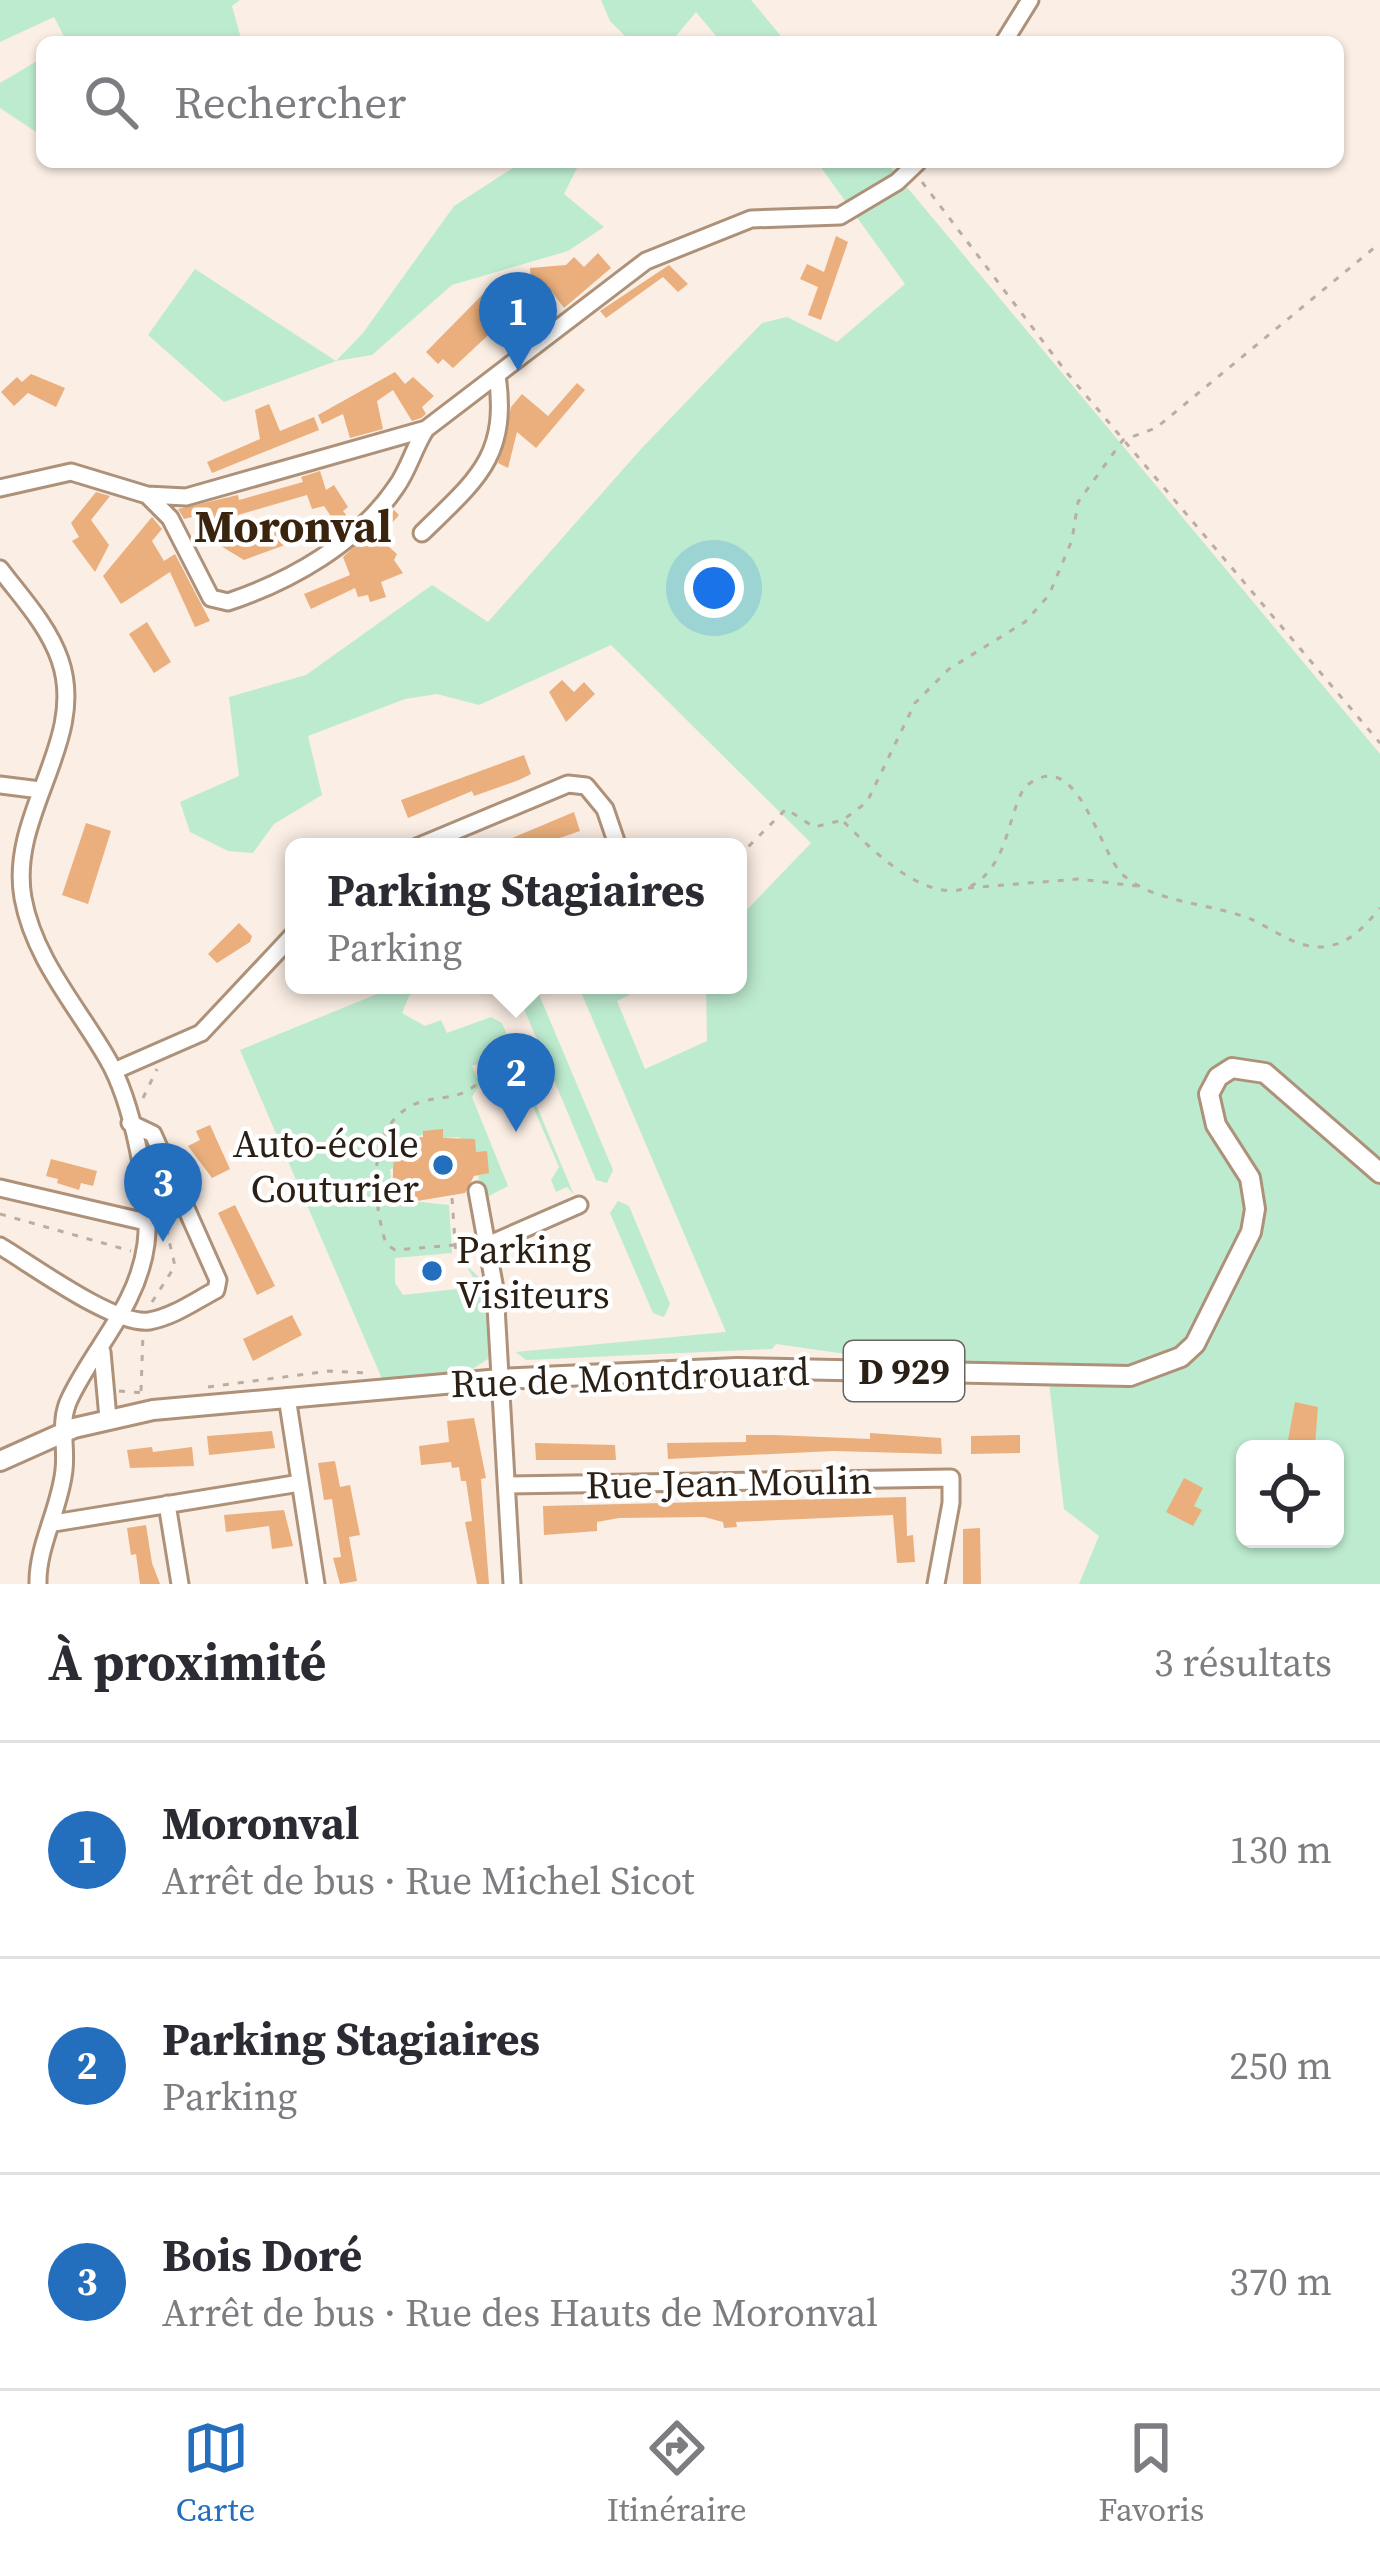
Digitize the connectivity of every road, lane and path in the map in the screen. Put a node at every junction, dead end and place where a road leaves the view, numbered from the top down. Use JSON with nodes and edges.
{"nodes":[{"id":1,"x":1030,"y":0,"type":"edge"},
{"id":2,"x":1008,"y":36,"type":"edge"},
{"id":3,"x":911,"y":168,"type":"edge"},
{"id":4,"x":917,"y":168,"type":"edge"},
{"id":5,"x":1380,"y":243,"type":"edge"},
{"id":6,"x":497,"y":375,"type":"junction"},
{"id":7,"x":426,"y":429,"type":"junction"},
{"id":8,"x":1123,"y":440,"type":"junction"},
{"id":9,"x":0,"y":488,"type":"edge"},
{"id":10,"x":147,"y":495,"type":"junction"},
{"id":11,"x":422,"y":533,"type":"dead end"},
{"id":12,"x":0,"y":568,"type":"edge"},
{"id":13,"x":1380,"y":743,"type":"edge"},
{"id":14,"x":0,"y":785,"type":"edge"},
{"id":15,"x":40,"y":790,"type":"junction"},
{"id":16,"x":843,"y":820,"type":"junction"},
{"id":17,"x":439,"y":838,"type":"edge"},
{"id":18,"x":615,"y":838,"type":"edge"},
{"id":19,"x":747,"y":848,"type":"edge"},
{"id":20,"x":960,"y":889,"type":"junction"},
{"id":21,"x":1150,"y":889,"type":"junction"},
{"id":22,"x":1380,"y":908,"type":"edge"},
{"id":23,"x":285,"y":944,"type":"edge"},
{"id":24,"x":114,"y":1071,"type":"junction"},
{"id":25,"x":483,"y":1078,"type":"dead end"},
{"id":26,"x":130,"y":1123,"type":"junction"},
{"id":27,"x":1380,"y":1172,"type":"edge"},
{"id":28,"x":0,"y":1188,"type":"edge"},
{"id":29,"x":477,"y":1191,"type":"dead end"},
{"id":30,"x":452,"y":1198,"type":"dead end"},
{"id":31,"x":579,"y":1205,"type":"dead end"},
{"id":32,"x":0,"y":1214,"type":"edge"},
{"id":33,"x":146,"y":1222,"type":"junction"},
{"id":34,"x":455,"y":1245,"type":"junction"},
{"id":35,"x":0,"y":1246,"type":"edge"},
{"id":36,"x":485,"y":1246,"type":"junction"},
{"id":37,"x":136,"y":1253,"type":"dead end"},
{"id":38,"x":164,"y":1262,"type":"dead end"},
{"id":39,"x":176,"y":1267,"type":"dead end"},
{"id":40,"x":457,"y":1270,"type":"dead end"},
{"id":41,"x":121,"y":1317,"type":"junction"},
{"id":42,"x":144,"y":1324,"type":"dead end"},
{"id":43,"x":102,"y":1349,"type":"junction"},
{"id":44,"x":372,"y":1373,"type":"dead end"},
{"id":45,"x":500,"y":1379,"type":"junction"},
{"id":46,"x":195,"y":1388,"type":"dead end"},
{"id":47,"x":116,"y":1390,"type":"dead end"},
{"id":48,"x":141,"y":1392,"type":"junction"},
{"id":49,"x":150,"y":1394,"type":"dead end"},
{"id":50,"x":287,"y":1397,"type":"junction"},
{"id":51,"x":108,"y":1418,"type":"junction"},
{"id":52,"x":63,"y":1432,"type":"junction"},
{"id":53,"x":0,"y":1461,"type":"edge"},
{"id":54,"x":300,"y":1483,"type":"junction"},
{"id":55,"x":507,"y":1485,"type":"junction"},
{"id":56,"x":167,"y":1504,"type":"junction"},
{"id":57,"x":54,"y":1523,"type":"junction"},
{"id":58,"x":38,"y":1584,"type":"edge"},
{"id":59,"x":180,"y":1584,"type":"edge"},
{"id":60,"x":316,"y":1584,"type":"edge"},
{"id":61,"x":512,"y":1584,"type":"edge"},
{"id":62,"x":936,"y":1584,"type":"edge"}],
"edges":[{"from":1,"to":2,"type":"street"},
{"from":3,"to":6,"type":"street"},
{"from":4,"to":8,"type":"path"},
{"from":5,"to":8,"type":"path"},
{"from":6,"to":7,"type":"street"},
{"from":6,"to":11,"type":"street"},
{"from":7,"to":10,"type":"street"},
{"from":7,"to":10,"type":"street"},
{"from":8,"to":13,"type":"path"},
{"from":8,"to":16,"type":"path"},
{"from":9,"to":10,"type":"street"},
{"from":12,"to":15,"type":"street"},
{"from":14,"to":15,"type":"street"},
{"from":15,"to":24,"type":"street"},
{"from":16,"to":19,"type":"path"},
{"from":16,"to":20,"type":"path"},
{"from":17,"to":18,"type":"street"},
{"from":20,"to":21,"type":"path"},
{"from":20,"to":21,"type":"path"},
{"from":21,"to":22,"type":"path"},
{"from":23,"to":24,"type":"street"},
{"from":24,"to":26,"type":"street"},
{"from":25,"to":34,"type":"path"},
{"from":26,"to":33,"type":"street"},
{"from":26,"to":41,"type":"street"},
{"from":27,"to":45,"type":"main road","name":"Rue de Montdrouard","number":"D 929"},
{"from":28,"to":33,"type":"street"},
{"from":29,"to":36,"type":"street"},
{"from":30,"to":34,"type":"path"},
{"from":31,"to":36,"type":"street"},
{"from":32,"to":37,"type":"path"},
{"from":33,"to":41,"type":"street"},
{"from":34,"to":40,"type":"path"},
{"from":35,"to":41,"type":"street"},
{"from":36,"to":45,"type":"street"},
{"from":38,"to":39,"type":"path"},
{"from":41,"to":43,"type":"street"},
{"from":42,"to":48,"type":"path"},
{"from":43,"to":51,"type":"street"},
{"from":43,"to":52,"type":"street"},
{"from":44,"to":46,"type":"path"},
{"from":45,"to":50,"type":"main road","name":"Rue de Montdrouard","number":"D 929"},
{"from":45,"to":55,"type":"street"},
{"from":47,"to":48,"type":"path"},
{"from":48,"to":49,"type":"path"},
{"from":50,"to":51,"type":"main road","name":"Rue de Montdrouard","number":"D 929"},
{"from":50,"to":54,"type":"street"},
{"from":51,"to":52,"type":"main road","name":"Rue de Montdrouard","number":"D 929"},
{"from":52,"to":53,"type":"main road","name":"Rue de Montdrouard","number":"D 929"},
{"from":52,"to":57,"type":"street"},
{"from":54,"to":56,"type":"street"},
{"from":54,"to":60,"type":"street"},
{"from":55,"to":61,"type":"street"},
{"from":55,"to":62,"type":"street","name":"Rue Jean Moulin"},
{"from":56,"to":57,"type":"street"},
{"from":56,"to":59,"type":"street"},
{"from":57,"to":58,"type":"street"}]}
